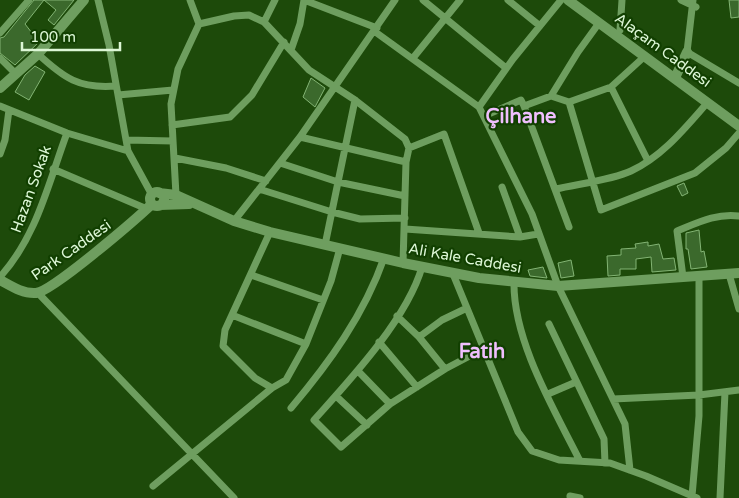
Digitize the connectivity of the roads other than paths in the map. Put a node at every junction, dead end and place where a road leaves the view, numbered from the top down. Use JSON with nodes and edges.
{"nodes":[{"id":1,"x":29,"y":0,"type":"edge"},
{"id":2,"x":84,"y":0,"type":"edge"},
{"id":3,"x":98,"y":0,"type":"edge"},
{"id":4,"x":190,"y":0,"type":"edge"},
{"id":5,"x":275,"y":0,"type":"edge"},
{"id":6,"x":304,"y":0,"type":"edge"},
{"id":7,"x":395,"y":0,"type":"edge"},
{"id":8,"x":423,"y":0,"type":"edge"},
{"id":9,"x":460,"y":0,"type":"edge"},
{"id":10,"x":508,"y":0,"type":"edge"},
{"id":11,"x":561,"y":0,"type":"edge"},
{"id":12,"x":568,"y":0,"type":"edge"},
{"id":13,"x":578,"y":0,"type":"edge"},
{"id":14,"x":622,"y":0,"type":"edge"},
{"id":15,"x":681,"y":0,"type":"edge"},
{"id":16,"x":694,"y":4,"type":"edge"},
{"id":17,"x":446,"y":18,"type":"junction"},
{"id":18,"x":264,"y":22,"type":"junction"},
{"id":19,"x":599,"y":23,"type":"junction"},
{"id":20,"x":199,"y":24,"type":"junction"},
{"id":21,"x":540,"y":26,"type":"junction"},
{"id":22,"x":376,"y":29,"type":"junction"},
{"id":23,"x":620,"y":30,"type":"junction"},
{"id":24,"x":0,"y":33,"type":"edge"},
{"id":25,"x":284,"y":42,"type":"junction"},
{"id":26,"x":291,"y":50,"type":"junction"},
{"id":27,"x":687,"y":52,"type":"junction"},
{"id":28,"x":38,"y":54,"type":"junction"},
{"id":29,"x":645,"y":56,"type":"junction"},
{"id":30,"x":0,"y":58,"type":"edge"},
{"id":31,"x":413,"y":58,"type":"junction"},
{"id":32,"x":506,"y":68,"type":"junction"},
{"id":33,"x":16,"y":74,"type":"junction"},
{"id":34,"x":677,"y":75,"type":"junction"},
{"id":35,"x":739,"y":83,"type":"edge"},
{"id":36,"x":116,"y":86,"type":"junction"},
{"id":37,"x":336,"y":87,"type":"junction"},
{"id":38,"x":612,"y":87,"type":"junction"},
{"id":39,"x":0,"y":88,"type":"edge"},
{"id":40,"x":174,"y":90,"type":"junction"},
{"id":41,"x":118,"y":95,"type":"junction"},
{"id":42,"x":551,"y":96,"type":"junction"},
{"id":43,"x":355,"y":100,"type":"junction"},
{"id":44,"x":569,"y":102,"type":"junction"},
{"id":45,"x":708,"y":102,"type":"junction"},
{"id":46,"x":0,"y":106,"type":"edge"},
{"id":47,"x":524,"y":106,"type":"junction"},
{"id":48,"x":479,"y":107,"type":"junction"},
{"id":49,"x":9,"y":110,"type":"junction"},
{"id":50,"x":484,"y":116,"type":"junction"},
{"id":51,"x":739,"y":118,"type":"edge"},
{"id":52,"x":172,"y":125,"type":"junction"},
{"id":53,"x":739,"y":126,"type":"edge"},
{"id":54,"x":66,"y":133,"type":"junction"},
{"id":55,"x":739,"y":133,"type":"edge"},
{"id":56,"x":300,"y":137,"type":"junction"},
{"id":57,"x":126,"y":140,"type":"junction"},
{"id":58,"x":173,"y":141,"type":"junction"},
{"id":59,"x":345,"y":148,"type":"junction"},
{"id":60,"x":410,"y":148,"type":"junction"},
{"id":61,"x":128,"y":151,"type":"junction"},
{"id":62,"x":0,"y":154,"type":"edge"},
{"id":63,"x":175,"y":158,"type":"junction"},
{"id":64,"x":648,"y":161,"type":"junction"},
{"id":65,"x":406,"y":162,"type":"junction"},
{"id":66,"x":280,"y":163,"type":"junction"},
{"id":67,"x":54,"y":169,"type":"junction"},
{"id":68,"x":594,"y":180,"type":"junction"},
{"id":69,"x":266,"y":181,"type":"junction"},
{"id":70,"x":338,"y":182,"type":"junction"},
{"id":71,"x":502,"y":187,"type":"dead end"},
{"id":72,"x":260,"y":189,"type":"junction"},
{"id":73,"x":556,"y":189,"type":"junction"},
{"id":74,"x":176,"y":196,"type":"junction"},
{"id":75,"x":405,"y":196,"type":"junction"},
{"id":76,"x":154,"y":201,"type":"junction"},
{"id":77,"x":193,"y":205,"type":"junction"},
{"id":78,"x":332,"y":212,"type":"junction"},
{"id":79,"x":739,"y":216,"type":"edge"},
{"id":80,"x":405,"y":218,"type":"junction"},
{"id":81,"x":234,"y":221,"type":"junction"},
{"id":82,"x":568,"y":227,"type":"dead end"},
{"id":83,"x":405,"y":229,"type":"junction"},
{"id":84,"x":270,"y":232,"type":"junction"},
{"id":85,"x":479,"y":233,"type":"junction"},
{"id":86,"x":538,"y":234,"type":"junction"},
{"id":87,"x":520,"y":237,"type":"junction"},
{"id":88,"x":325,"y":245,"type":"junction"},
{"id":89,"x":340,"y":248,"type":"junction"},
{"id":90,"x":384,"y":258,"type":"junction"},
{"id":91,"x":403,"y":263,"type":"junction"},
{"id":92,"x":422,"y":267,"type":"junction"},
{"id":93,"x":453,"y":274,"type":"junction"},
{"id":94,"x":734,"y":274,"type":"edge"},
{"id":95,"x":251,"y":275,"type":"junction"},
{"id":96,"x":699,"y":276,"type":"junction"},
{"id":97,"x":683,"y":277,"type":"junction"},
{"id":98,"x":0,"y":278,"type":"edge"},
{"id":99,"x":514,"y":282,"type":"junction"},
{"id":100,"x":558,"y":286,"type":"junction"},
{"id":101,"x":38,"y":293,"type":"junction"},
{"id":102,"x":323,"y":300,"type":"junction"},
{"id":103,"x":467,"y":308,"type":"junction"},
{"id":104,"x":739,"y":309,"type":"edge"},
{"id":105,"x":232,"y":315,"type":"junction"},
{"id":106,"x":397,"y":316,"type":"junction"},
{"id":107,"x":549,"y":324,"type":"dead end"},
{"id":108,"x":419,"y":337,"type":"junction"},
{"id":109,"x":379,"y":342,"type":"junction"},
{"id":110,"x":306,"y":344,"type":"junction"},
{"id":111,"x":482,"y":349,"type":"junction"},
{"id":112,"x":445,"y":369,"type":"junction"},
{"id":113,"x":358,"y":371,"type":"junction"},
{"id":114,"x":576,"y":382,"type":"junction"},
{"id":115,"x":416,"y":387,"type":"junction"},
{"id":116,"x":272,"y":388,"type":"junction"},
{"id":117,"x":739,"y":390,"type":"edge"},
{"id":118,"x":725,"y":392,"type":"junction"},
{"id":119,"x":548,"y":394,"type":"junction"},
{"id":120,"x":699,"y":395,"type":"junction"},
{"id":121,"x":336,"y":396,"type":"junction"},
{"id":122,"x":613,"y":399,"type":"junction"},
{"id":123,"x":390,"y":404,"type":"junction"},
{"id":124,"x":291,"y":408,"type":"dead end"},
{"id":125,"x":367,"y":425,"type":"junction"},
{"id":126,"x":192,"y":454,"type":"junction"},
{"id":127,"x":580,"y":461,"type":"junction"},
{"id":128,"x":605,"y":463,"type":"junction"},
{"id":129,"x":630,"y":470,"type":"junction"},
{"id":130,"x":153,"y":486,"type":"dead end"},
{"id":131,"x":570,"y":496,"type":"dead end"},
{"id":132,"x":694,"y":497,"type":"edge"},
{"id":133,"x":234,"y":498,"type":"edge"},
{"id":134,"x":580,"y":498,"type":"edge"},
{"id":135,"x":720,"y":498,"type":"edge"}],
"edges":[{"from":1,"to":24,"type":"street"},
{"from":2,"to":28,"type":"main road"},
{"from":3,"to":36,"type":"street"},
{"from":4,"to":20,"type":"street"},
{"from":5,"to":18,"type":"street"},
{"from":6,"to":22,"type":"street"},
{"from":6,"to":26,"type":"street"},
{"from":7,"to":22,"type":"street"},
{"from":8,"to":17,"type":"street"},
{"from":9,"to":17,"type":"street"},
{"from":10,"to":21,"type":"street"},
{"from":11,"to":21,"type":"street"},
{"from":12,"to":19,"type":"main road","name":"Alaçam Caddesi"},
{"from":13,"to":23,"type":"main road","name":"Alaçam Caddesi"},
{"from":14,"to":23,"type":"street"},
{"from":15,"to":16,"type":"street"},
{"from":16,"to":27,"type":"street"},
{"from":17,"to":31,"type":"street"},
{"from":17,"to":32,"type":"street"},
{"from":18,"to":20,"type":"street"},
{"from":18,"to":25,"type":"street"},
{"from":19,"to":29,"type":"main road","name":"Alaçam Caddesi"},
{"from":19,"to":42,"type":"street"},
{"from":20,"to":40,"type":"street"},
{"from":21,"to":32,"type":"street"},
{"from":22,"to":31,"type":"street"},
{"from":22,"to":37,"type":"street"},
{"from":23,"to":34,"type":"main road","name":"Alaçam Caddesi"},
{"from":25,"to":26,"type":"street"},
{"from":25,"to":52,"type":"street"},
{"from":26,"to":37,"type":"street"},
{"from":27,"to":34,"type":"main road"},
{"from":27,"to":35,"type":"street"},
{"from":28,"to":33,"type":"main road"},
{"from":28,"to":36,"type":"street"},
{"from":29,"to":34,"type":"main road","name":"Alaçam Caddesi"},
{"from":29,"to":38,"type":"street"},
{"from":30,"to":33,"type":"street"},
{"from":31,"to":48,"type":"street"},
{"from":32,"to":48,"type":"street"},
{"from":33,"to":39,"type":"main road"},
{"from":34,"to":45,"type":"main road","name":"Alaçam Caddesi"},
{"from":34,"to":51,"type":"main road","name":"Alaçam Caddesi"},
{"from":36,"to":41,"type":"street"},
{"from":37,"to":43,"type":"street"},
{"from":37,"to":56,"type":"street"},
{"from":38,"to":44,"type":"street"},
{"from":38,"to":64,"type":"street"},
{"from":40,"to":41,"type":"street"},
{"from":40,"to":52,"type":"street"},
{"from":41,"to":57,"type":"street"},
{"from":42,"to":44,"type":"street"},
{"from":42,"to":47,"type":"street"},
{"from":43,"to":59,"type":"street"},
{"from":43,"to":60,"type":"street"},
{"from":44,"to":68,"type":"street"},
{"from":45,"to":53,"type":"main road","name":"Alaçam Caddesi"},
{"from":45,"to":64,"type":"street"},
{"from":46,"to":49,"type":"street"},
{"from":47,"to":50,"type":"street"},
{"from":47,"to":73,"type":"street"},
{"from":48,"to":50,"type":"street"},
{"from":49,"to":54,"type":"street"},
{"from":49,"to":62,"type":"street"},
{"from":50,"to":86,"type":"street"},
{"from":52,"to":58,"type":"street"},
{"from":54,"to":61,"type":"street"},
{"from":54,"to":67,"type":"street","name":"Hazan Sokak"},
{"from":55,"to":68,"type":"street"},
{"from":56,"to":59,"type":"street"},
{"from":56,"to":66,"type":"street"},
{"from":57,"to":58,"type":"street"},
{"from":57,"to":61,"type":"street"},
{"from":58,"to":63,"type":"street"},
{"from":59,"to":65,"type":"street"},
{"from":59,"to":70,"type":"street"},
{"from":60,"to":65,"type":"street"},
{"from":60,"to":85,"type":"street"},
{"from":61,"to":76,"type":"street"},
{"from":63,"to":69,"type":"street"},
{"from":63,"to":74,"type":"street"},
{"from":64,"to":68,"type":"street"},
{"from":65,"to":75,"type":"street"},
{"from":66,"to":69,"type":"street"},
{"from":66,"to":70,"type":"street"},
{"from":67,"to":76,"type":"street"},
{"from":67,"to":98,"type":"street","name":"Hazan Sokak"},
{"from":68,"to":73,"type":"street"},
{"from":69,"to":72,"type":"street"},
{"from":70,"to":75,"type":"street"},
{"from":70,"to":78,"type":"street"},
{"from":71,"to":87,"type":"street"},
{"from":72,"to":78,"type":"street"},
{"from":72,"to":81,"type":"street"},
{"from":73,"to":82,"type":"street"},
{"from":74,"to":76,"type":"main road","name":"Ali Kale Caddesi"},
{"from":74,"to":77,"type":"main road","name":"Ali Kale Caddesi"},
{"from":75,"to":80,"type":"street"},
{"from":76,"to":77,"type":"main road","name":"Ali Kale Caddesi"},
{"from":76,"to":101,"type":"main road","name":"Park Caddesi"},
{"from":77,"to":81,"type":"main road","name":"Ali Kale Caddesi"},
{"from":78,"to":80,"type":"street"},
{"from":78,"to":88,"type":"street"},
{"from":79,"to":97,"type":"street"},
{"from":80,"to":83,"type":"street"},
{"from":81,"to":84,"type":"main road","name":"Ali Kale Caddesi"},
{"from":83,"to":85,"type":"street"},
{"from":83,"to":91,"type":"street"},
{"from":84,"to":88,"type":"main road","name":"Ali Kale Caddesi"},
{"from":84,"to":95,"type":"street"},
{"from":85,"to":87,"type":"street"},
{"from":86,"to":87,"type":"street"},
{"from":86,"to":100,"type":"street"},
{"from":88,"to":89,"type":"main road","name":"Ali Kale Caddesi"},
{"from":89,"to":90,"type":"main road","name":"Ali Kale Caddesi"},
{"from":89,"to":102,"type":"street"},
{"from":90,"to":91,"type":"main road","name":"Ali Kale Caddesi"},
{"from":90,"to":124,"type":"street"},
{"from":91,"to":92,"type":"main road","name":"Ali Kale Caddesi"},
{"from":92,"to":93,"type":"main road","name":"Ali Kale Caddesi"},
{"from":92,"to":106,"type":"street"},
{"from":93,"to":99,"type":"main road","name":"Ali Kale Caddesi"},
{"from":93,"to":103,"type":"street"},
{"from":94,"to":96,"type":"main road","name":"Ali Kale Caddesi"},
{"from":94,"to":104,"type":"street"},
{"from":95,"to":102,"type":"street"},
{"from":95,"to":105,"type":"street"},
{"from":96,"to":97,"type":"main road","name":"Ali Kale Caddesi"},
{"from":96,"to":120,"type":"street"},
{"from":97,"to":100,"type":"main road","name":"Ali Kale Caddesi"},
{"from":98,"to":101,"type":"main road","name":"Park Caddesi"},
{"from":99,"to":100,"type":"main road","name":"Ali Kale Caddesi"},
{"from":99,"to":119,"type":"street"},
{"from":100,"to":122,"type":"street"},
{"from":101,"to":126,"type":"street"},
{"from":102,"to":110,"type":"street"},
{"from":103,"to":108,"type":"street"},
{"from":103,"to":111,"type":"street"},
{"from":105,"to":110,"type":"street"},
{"from":105,"to":116,"type":"street"},
{"from":106,"to":108,"type":"street"},
{"from":106,"to":109,"type":"street"},
{"from":107,"to":114,"type":"street"},
{"from":108,"to":112,"type":"street"},
{"from":109,"to":113,"type":"street"},
{"from":109,"to":115,"type":"street"},
{"from":110,"to":116,"type":"street"},
{"from":111,"to":112,"type":"street"},
{"from":111,"to":127,"type":"street"},
{"from":112,"to":115,"type":"street"},
{"from":113,"to":121,"type":"street"},
{"from":113,"to":123,"type":"street"},
{"from":114,"to":119,"type":"street"},
{"from":114,"to":128,"type":"street"},
{"from":115,"to":123,"type":"street"},
{"from":116,"to":126,"type":"street"},
{"from":117,"to":118,"type":"street"},
{"from":118,"to":120,"type":"street"},
{"from":118,"to":135,"type":"street"},
{"from":119,"to":127,"type":"street"},
{"from":120,"to":122,"type":"street"},
{"from":120,"to":132,"type":"street"},
{"from":121,"to":125,"type":"street"},
{"from":121,"to":125,"type":"street"},
{"from":122,"to":129,"type":"street"},
{"from":123,"to":125,"type":"street"},
{"from":126,"to":130,"type":"street"},
{"from":126,"to":133,"type":"street"},
{"from":127,"to":128,"type":"street"},
{"from":128,"to":129,"type":"street"},
{"from":129,"to":132,"type":"street"},
{"from":131,"to":134,"type":"street"}]}
